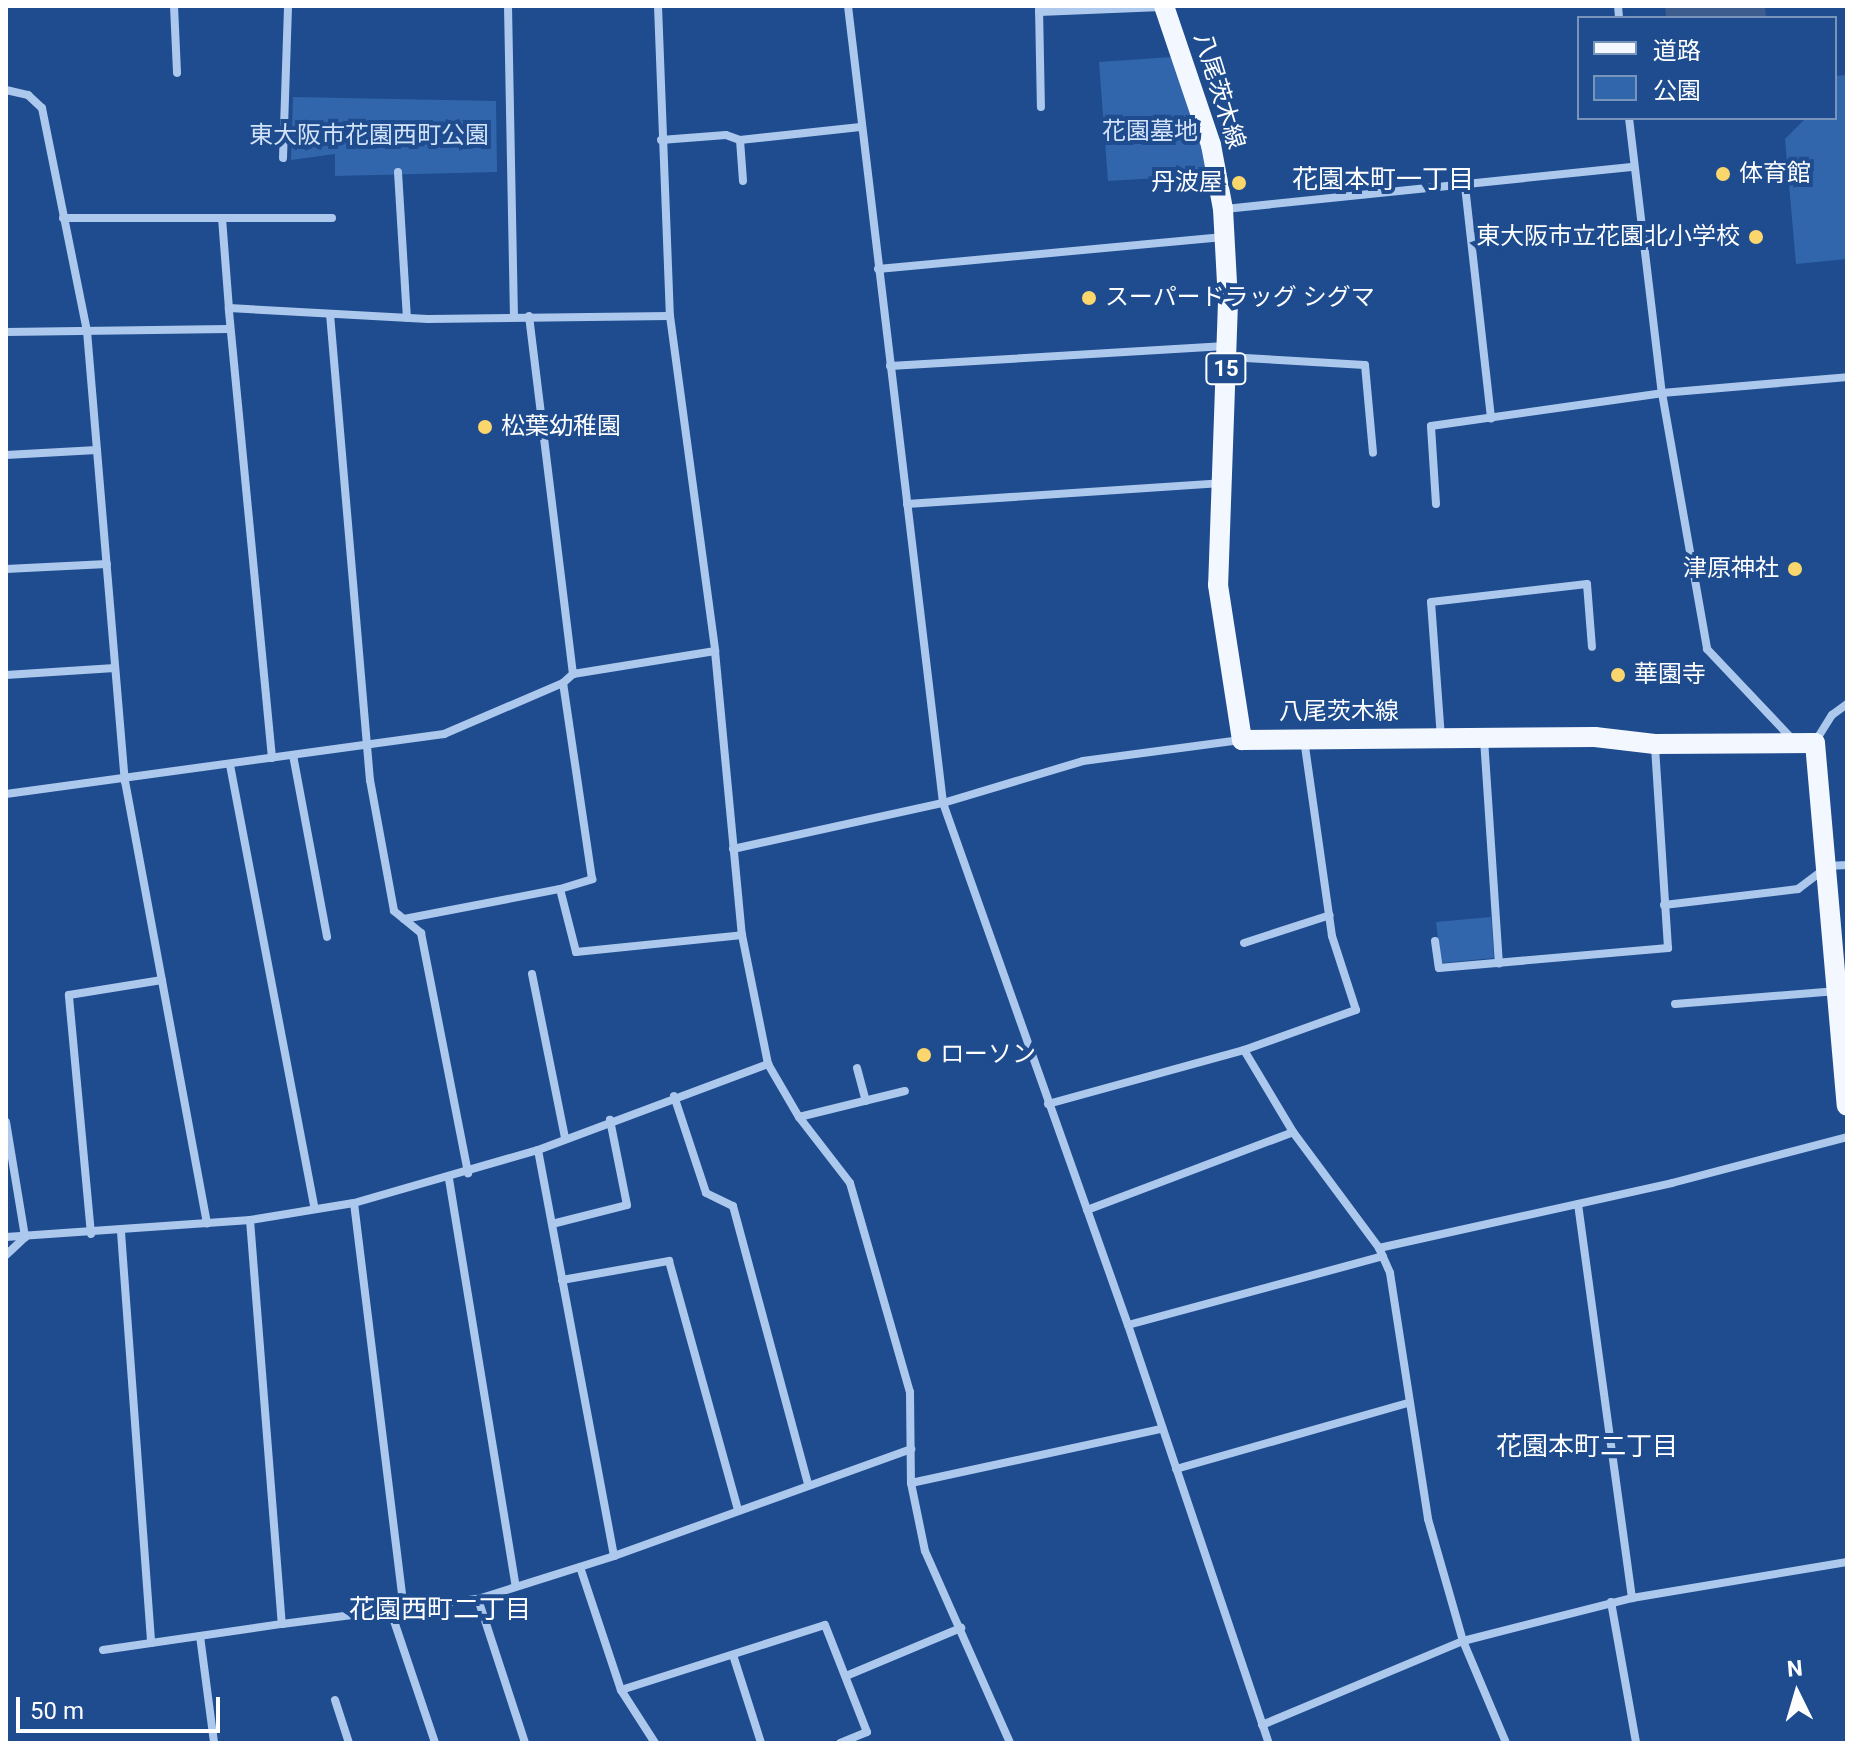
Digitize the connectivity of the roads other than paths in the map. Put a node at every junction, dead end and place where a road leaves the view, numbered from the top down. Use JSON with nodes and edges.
{"nodes":[{"id":1,"x":174,"y":6,"type":"edge"},
{"id":2,"x":288,"y":6,"type":"edge"},
{"id":3,"x":508,"y":6,"type":"edge"},
{"id":4,"x":658,"y":6,"type":"edge"},
{"id":5,"x":848,"y":6,"type":"edge"},
{"id":6,"x":1164,"y":7,"type":"edge"},
{"id":7,"x":1039,"y":9,"type":"edge"},
{"id":8,"x":177,"y":73,"type":"dead end"},
{"id":9,"x":6,"y":90,"type":"edge"},
{"id":10,"x":1041,"y":107,"type":"dead end"},
{"id":11,"x":1629,"y":120,"type":"edge"},
{"id":12,"x":860,"y":127,"type":"junction"},
{"id":13,"x":661,"y":140,"type":"junction"},
{"id":14,"x":740,"y":140,"type":"junction"},
{"id":15,"x":283,"y":158,"type":"dead end"},
{"id":16,"x":1634,"y":167,"type":"junction"},
{"id":17,"x":398,"y":172,"type":"dead end"},
{"id":18,"x":743,"y":181,"type":"dead end"},
{"id":19,"x":1465,"y":186,"type":"junction"},
{"id":20,"x":1223,"y":209,"type":"junction"},
{"id":21,"x":63,"y":218,"type":"junction"},
{"id":22,"x":222,"y":218,"type":"junction"},
{"id":23,"x":332,"y":218,"type":"dead end"},
{"id":24,"x":1225,"y":237,"type":"junction"},
{"id":25,"x":878,"y":269,"type":"junction"},
{"id":26,"x":229,"y":308,"type":"junction"},
{"id":27,"x":330,"y":314,"type":"junction"},
{"id":28,"x":529,"y":316,"type":"junction"},
{"id":29,"x":670,"y":316,"type":"junction"},
{"id":30,"x":514,"y":317,"type":"junction"},
{"id":31,"x":407,"y":318,"type":"junction"},
{"id":32,"x":228,"y":329,"type":"junction"},
{"id":33,"x":87,"y":331,"type":"junction"},
{"id":34,"x":6,"y":332,"type":"edge"},
{"id":35,"x":1226,"y":352,"type":"junction"},
{"id":36,"x":890,"y":366,"type":"junction"},
{"id":37,"x":1847,"y":377,"type":"edge"},
{"id":38,"x":1662,"y":393,"type":"junction"},
{"id":39,"x":1491,"y":419,"type":"junction"},
{"id":40,"x":97,"y":450,"type":"junction"},
{"id":41,"x":1373,"y":453,"type":"dead end"},
{"id":42,"x":6,"y":455,"type":"edge"},
{"id":43,"x":1222,"y":483,"type":"junction"},
{"id":44,"x":907,"y":504,"type":"junction"},
{"id":45,"x":1436,"y":504,"type":"dead end"},
{"id":46,"x":107,"y":564,"type":"junction"},
{"id":47,"x":6,"y":569,"type":"edge"},
{"id":48,"x":1592,"y":647,"type":"dead end"},
{"id":49,"x":715,"y":651,"type":"junction"},
{"id":50,"x":115,"y":668,"type":"junction"},
{"id":51,"x":573,"y":674,"type":"junction"},
{"id":52,"x":6,"y":675,"type":"edge"},
{"id":53,"x":563,"y":683,"type":"junction"},
{"id":54,"x":1847,"y":704,"type":"edge"},
{"id":55,"x":1304,"y":737,"type":"junction"},
{"id":56,"x":1441,"y":738,"type":"junction"},
{"id":57,"x":1484,"y":738,"type":"junction"},
{"id":58,"x":1242,"y":740,"type":"junction"},
{"id":59,"x":1806,"y":743,"type":"junction"},
{"id":60,"x":1655,"y":744,"type":"junction"},
{"id":61,"x":370,"y":747,"type":"junction"},
{"id":62,"x":293,"y":755,"type":"junction"},
{"id":63,"x":272,"y":758,"type":"junction"},
{"id":64,"x":230,"y":765,"type":"junction"},
{"id":65,"x":125,"y":781,"type":"junction"},
{"id":66,"x":6,"y":794,"type":"edge"},
{"id":67,"x":943,"y":803,"type":"junction"},
{"id":68,"x":733,"y":849,"type":"junction"},
{"id":69,"x":1838,"y":866,"type":"edge"},
{"id":70,"x":560,"y":889,"type":"junction"},
{"id":71,"x":1664,"y":905,"type":"junction"},
{"id":72,"x":1330,"y":915,"type":"junction"},
{"id":73,"x":404,"y":919,"type":"junction"},
{"id":74,"x":742,"y":935,"type":"junction"},
{"id":75,"x":327,"y":937,"type":"dead end"},
{"id":76,"x":1435,"y":941,"type":"dead end"},
{"id":77,"x":1244,"y":943,"type":"dead end"},
{"id":78,"x":1499,"y":963,"type":"junction"},
{"id":79,"x":532,"y":974,"type":"dead end"},
{"id":80,"x":162,"y":980,"type":"junction"},
{"id":81,"x":1838,"y":991,"type":"junction"},
{"id":82,"x":1675,"y":1004,"type":"dead end"},
{"id":83,"x":1244,"y":1050,"type":"junction"},
{"id":84,"x":768,"y":1064,"type":"junction"},
{"id":85,"x":857,"y":1068,"type":"dead end"},
{"id":86,"x":905,"y":1091,"type":"dead end"},
{"id":87,"x":674,"y":1096,"type":"junction"},
{"id":88,"x":866,"y":1101,"type":"junction"},
{"id":89,"x":1048,"y":1104,"type":"junction"},
{"id":90,"x":1847,"y":1106,"type":"edge"},
{"id":91,"x":799,"y":1117,"type":"junction"},
{"id":92,"x":610,"y":1120,"type":"junction"},
{"id":93,"x":6,"y":1122,"type":"edge"},
{"id":94,"x":1293,"y":1132,"type":"junction"},
{"id":95,"x":1847,"y":1137,"type":"edge"},
{"id":96,"x":565,"y":1138,"type":"junction"},
{"id":97,"x":538,"y":1150,"type":"junction"},
{"id":98,"x":468,"y":1173,"type":"junction"},
{"id":99,"x":449,"y":1179,"type":"junction"},
{"id":100,"x":354,"y":1203,"type":"junction"},
{"id":101,"x":1578,"y":1204,"type":"junction"},
{"id":102,"x":315,"y":1209,"type":"junction"},
{"id":103,"x":1087,"y":1210,"type":"junction"},
{"id":104,"x":250,"y":1220,"type":"junction"},
{"id":105,"x":207,"y":1223,"type":"junction"},
{"id":106,"x":552,"y":1224,"type":"junction"},
{"id":107,"x":121,"y":1232,"type":"junction"},
{"id":108,"x":91,"y":1234,"type":"junction"},
{"id":109,"x":6,"y":1237,"type":"edge"},
{"id":110,"x":25,"y":1237,"type":"junction"},
{"id":111,"x":1381,"y":1252,"type":"junction"},
{"id":112,"x":6,"y":1255,"type":"edge"},
{"id":113,"x":562,"y":1280,"type":"junction"},
{"id":114,"x":1128,"y":1325,"type":"junction"},
{"id":115,"x":1408,"y":1403,"type":"junction"},
{"id":116,"x":1161,"y":1429,"type":"junction"},
{"id":117,"x":911,"y":1449,"type":"junction"},
{"id":118,"x":1176,"y":1469,"type":"junction"},
{"id":119,"x":911,"y":1483,"type":"junction"},
{"id":120,"x":808,"y":1484,"type":"junction"},
{"id":121,"x":738,"y":1510,"type":"junction"},
{"id":122,"x":614,"y":1556,"type":"junction"},
{"id":123,"x":1847,"y":1562,"type":"edge"},
{"id":124,"x":580,"y":1567,"type":"junction"},
{"id":125,"x":516,"y":1586,"type":"junction"},
{"id":126,"x":1632,"y":1598,"type":"junction"},
{"id":127,"x":478,"y":1599,"type":"junction"},
{"id":128,"x":1611,"y":1602,"type":"junction"},
{"id":129,"x":404,"y":1610,"type":"junction"},
{"id":130,"x":391,"y":1612,"type":"junction"},
{"id":131,"x":282,"y":1624,"type":"junction"},
{"id":132,"x":961,"y":1628,"type":"junction"},
{"id":133,"x":200,"y":1636,"type":"junction"},
{"id":134,"x":1463,"y":1641,"type":"junction"},
{"id":135,"x":151,"y":1643,"type":"junction"},
{"id":136,"x":103,"y":1650,"type":"dead end"},
{"id":137,"x":733,"y":1655,"type":"junction"},
{"id":138,"x":846,"y":1676,"type":"junction"},
{"id":139,"x":621,"y":1690,"type":"junction"},
{"id":140,"x":335,"y":1700,"type":"dead end"},
{"id":141,"x":1262,"y":1725,"type":"junction"},
{"id":142,"x":214,"y":1743,"type":"edge"},
{"id":143,"x":349,"y":1743,"type":"edge"},
{"id":144,"x":435,"y":1743,"type":"edge"},
{"id":145,"x":525,"y":1743,"type":"edge"},
{"id":146,"x":655,"y":1743,"type":"edge"},
{"id":147,"x":761,"y":1743,"type":"edge"},
{"id":148,"x":840,"y":1743,"type":"edge"},
{"id":149,"x":1010,"y":1743,"type":"edge"},
{"id":150,"x":1269,"y":1743,"type":"edge"},
{"id":151,"x":1506,"y":1743,"type":"edge"},
{"id":152,"x":1636,"y":1743,"type":"edge"}],
"edges":[{"from":1,"to":8,"type":"street"},
{"from":2,"to":15,"type":"street"},
{"from":3,"to":30,"type":"street"},
{"from":4,"to":13,"type":"street"},
{"from":5,"to":12,"type":"street"},
{"from":6,"to":7,"type":"street"},
{"from":6,"to":20,"type":"main road","name":"八尾茨木線","number":"15"},
{"from":7,"to":10,"type":"street"},
{"from":9,"to":21,"type":"street"},
{"from":11,"to":16,"type":"street"},
{"from":12,"to":14,"type":"street"},
{"from":12,"to":25,"type":"street"},
{"from":13,"to":14,"type":"street"},
{"from":13,"to":29,"type":"street"},
{"from":14,"to":18,"type":"street"},
{"from":16,"to":19,"type":"street"},
{"from":16,"to":38,"type":"street"},
{"from":17,"to":31,"type":"street"},
{"from":19,"to":20,"type":"street"},
{"from":19,"to":39,"type":"street"},
{"from":20,"to":24,"type":"main road","name":"八尾茨木線","number":"15"},
{"from":21,"to":22,"type":"street"},
{"from":21,"to":33,"type":"street"},
{"from":22,"to":23,"type":"street"},
{"from":22,"to":26,"type":"street"},
{"from":24,"to":25,"type":"street"},
{"from":24,"to":35,"type":"main road","name":"八尾茨木線","number":"15"},
{"from":25,"to":36,"type":"street"},
{"from":26,"to":27,"type":"street"},
{"from":26,"to":32,"type":"street"},
{"from":27,"to":31,"type":"street"},
{"from":27,"to":61,"type":"street"},
{"from":28,"to":29,"type":"street"},
{"from":28,"to":30,"type":"street"},
{"from":28,"to":51,"type":"street"},
{"from":29,"to":49,"type":"street"},
{"from":30,"to":31,"type":"street"},
{"from":32,"to":33,"type":"street"},
{"from":32,"to":63,"type":"street"},
{"from":33,"to":34,"type":"street"},
{"from":33,"to":40,"type":"street"},
{"from":35,"to":36,"type":"street"},
{"from":35,"to":41,"type":"street"},
{"from":35,"to":43,"type":"main road","name":"八尾茨木線","number":"15"},
{"from":36,"to":44,"type":"street"},
{"from":37,"to":38,"type":"street"},
{"from":38,"to":39,"type":"street"},
{"from":38,"to":59,"type":"street"},
{"from":39,"to":45,"type":"street"},
{"from":40,"to":42,"type":"street"},
{"from":40,"to":46,"type":"street"},
{"from":43,"to":44,"type":"street"},
{"from":43,"to":58,"type":"main road","name":"八尾茨木線","number":"15"},
{"from":44,"to":67,"type":"street"},
{"from":46,"to":47,"type":"street"},
{"from":46,"to":50,"type":"street"},
{"from":48,"to":56,"type":"street"},
{"from":49,"to":51,"type":"street"},
{"from":49,"to":68,"type":"street"},
{"from":50,"to":52,"type":"street"},
{"from":50,"to":65,"type":"street"},
{"from":51,"to":53,"type":"street"},
{"from":53,"to":61,"type":"street"},
{"from":53,"to":70,"type":"street"},
{"from":54,"to":59,"type":"street"},
{"from":55,"to":56,"type":"main road","name":"八尾茨木線"},
{"from":55,"to":58,"type":"main road","name":"八尾茨木線"},
{"from":55,"to":72,"type":"street"},
{"from":56,"to":57,"type":"main road","name":"八尾茨木線"},
{"from":57,"to":60,"type":"main road","name":"八尾茨木線"},
{"from":57,"to":78,"type":"street"},
{"from":58,"to":67,"type":"street"},
{"from":59,"to":60,"type":"main road","name":"八尾茨木線"},
{"from":59,"to":69,"type":"main road"},
{"from":60,"to":71,"type":"street"},
{"from":61,"to":62,"type":"street"},
{"from":61,"to":73,"type":"street"},
{"from":62,"to":63,"type":"street"},
{"from":62,"to":75,"type":"street"},
{"from":63,"to":64,"type":"street"},
{"from":64,"to":65,"type":"street"},
{"from":64,"to":102,"type":"street"},
{"from":65,"to":66,"type":"street"},
{"from":65,"to":80,"type":"street"},
{"from":67,"to":68,"type":"street"},
{"from":67,"to":89,"type":"street"},
{"from":68,"to":74,"type":"street"},
{"from":69,"to":71,"type":"street"},
{"from":69,"to":81,"type":"main road"},
{"from":70,"to":73,"type":"street"},
{"from":70,"to":74,"type":"street"},
{"from":71,"to":78,"type":"street"},
{"from":72,"to":77,"type":"street"},
{"from":72,"to":83,"type":"street"},
{"from":73,"to":98,"type":"street"},
{"from":74,"to":84,"type":"street"},
{"from":76,"to":78,"type":"street"},
{"from":79,"to":96,"type":"street"},
{"from":80,"to":105,"type":"street"},
{"from":80,"to":108,"type":"street"},
{"from":81,"to":82,"type":"street"},
{"from":81,"to":90,"type":"main road"},
{"from":83,"to":89,"type":"street"},
{"from":83,"to":94,"type":"street"},
{"from":84,"to":87,"type":"street"},
{"from":84,"to":91,"type":"street"},
{"from":85,"to":88,"type":"street"},
{"from":86,"to":88,"type":"street"},
{"from":87,"to":92,"type":"street"},
{"from":87,"to":120,"type":"street"},
{"from":88,"to":91,"type":"street"},
{"from":89,"to":103,"type":"street"},
{"from":91,"to":117,"type":"street"},
{"from":92,"to":96,"type":"street"},
{"from":92,"to":106,"type":"street"},
{"from":93,"to":110,"type":"street"},
{"from":94,"to":103,"type":"street"},
{"from":94,"to":111,"type":"street"},
{"from":95,"to":101,"type":"street"},
{"from":96,"to":97,"type":"street"},
{"from":97,"to":98,"type":"street"},
{"from":97,"to":106,"type":"street"},
{"from":98,"to":99,"type":"street"},
{"from":99,"to":100,"type":"street"},
{"from":99,"to":125,"type":"street"},
{"from":100,"to":102,"type":"street"},
{"from":100,"to":129,"type":"street"},
{"from":101,"to":111,"type":"street"},
{"from":101,"to":126,"type":"street"},
{"from":102,"to":104,"type":"street"},
{"from":103,"to":114,"type":"street"},
{"from":104,"to":105,"type":"street"},
{"from":104,"to":131,"type":"street"},
{"from":105,"to":107,"type":"street"},
{"from":106,"to":113,"type":"street"},
{"from":107,"to":108,"type":"street"},
{"from":107,"to":135,"type":"street"},
{"from":108,"to":110,"type":"street"},
{"from":109,"to":110,"type":"street"},
{"from":110,"to":112,"type":"street"},
{"from":111,"to":114,"type":"street"},
{"from":111,"to":115,"type":"street"},
{"from":113,"to":121,"type":"street"},
{"from":113,"to":122,"type":"street"},
{"from":114,"to":116,"type":"street"},
{"from":115,"to":118,"type":"street"},
{"from":115,"to":134,"type":"street"},
{"from":116,"to":118,"type":"street"},
{"from":116,"to":119,"type":"street"},
{"from":117,"to":119,"type":"street"},
{"from":117,"to":120,"type":"street"},
{"from":118,"to":141,"type":"street"},
{"from":119,"to":132,"type":"street"},
{"from":120,"to":121,"type":"street"},
{"from":121,"to":122,"type":"street"},
{"from":122,"to":124,"type":"street"},
{"from":123,"to":126,"type":"street"},
{"from":124,"to":125,"type":"street"},
{"from":124,"to":139,"type":"street"},
{"from":125,"to":127,"type":"street"},
{"from":126,"to":128,"type":"street"},
{"from":127,"to":129,"type":"street"},
{"from":127,"to":145,"type":"street"},
{"from":128,"to":134,"type":"street"},
{"from":128,"to":152,"type":"street"},
{"from":129,"to":130,"type":"street"},
{"from":130,"to":131,"type":"street"},
{"from":130,"to":144,"type":"street"},
{"from":131,"to":133,"type":"street"},
{"from":132,"to":138,"type":"street"},
{"from":132,"to":149,"type":"street"},
{"from":133,"to":135,"type":"street"},
{"from":133,"to":142,"type":"street"},
{"from":134,"to":141,"type":"street"},
{"from":134,"to":151,"type":"street"},
{"from":135,"to":136,"type":"street"},
{"from":137,"to":138,"type":"street"},
{"from":137,"to":139,"type":"street"},
{"from":137,"to":147,"type":"street"},
{"from":138,"to":148,"type":"street"},
{"from":139,"to":146,"type":"street"},
{"from":140,"to":143,"type":"street"},
{"from":141,"to":150,"type":"street"}]}
